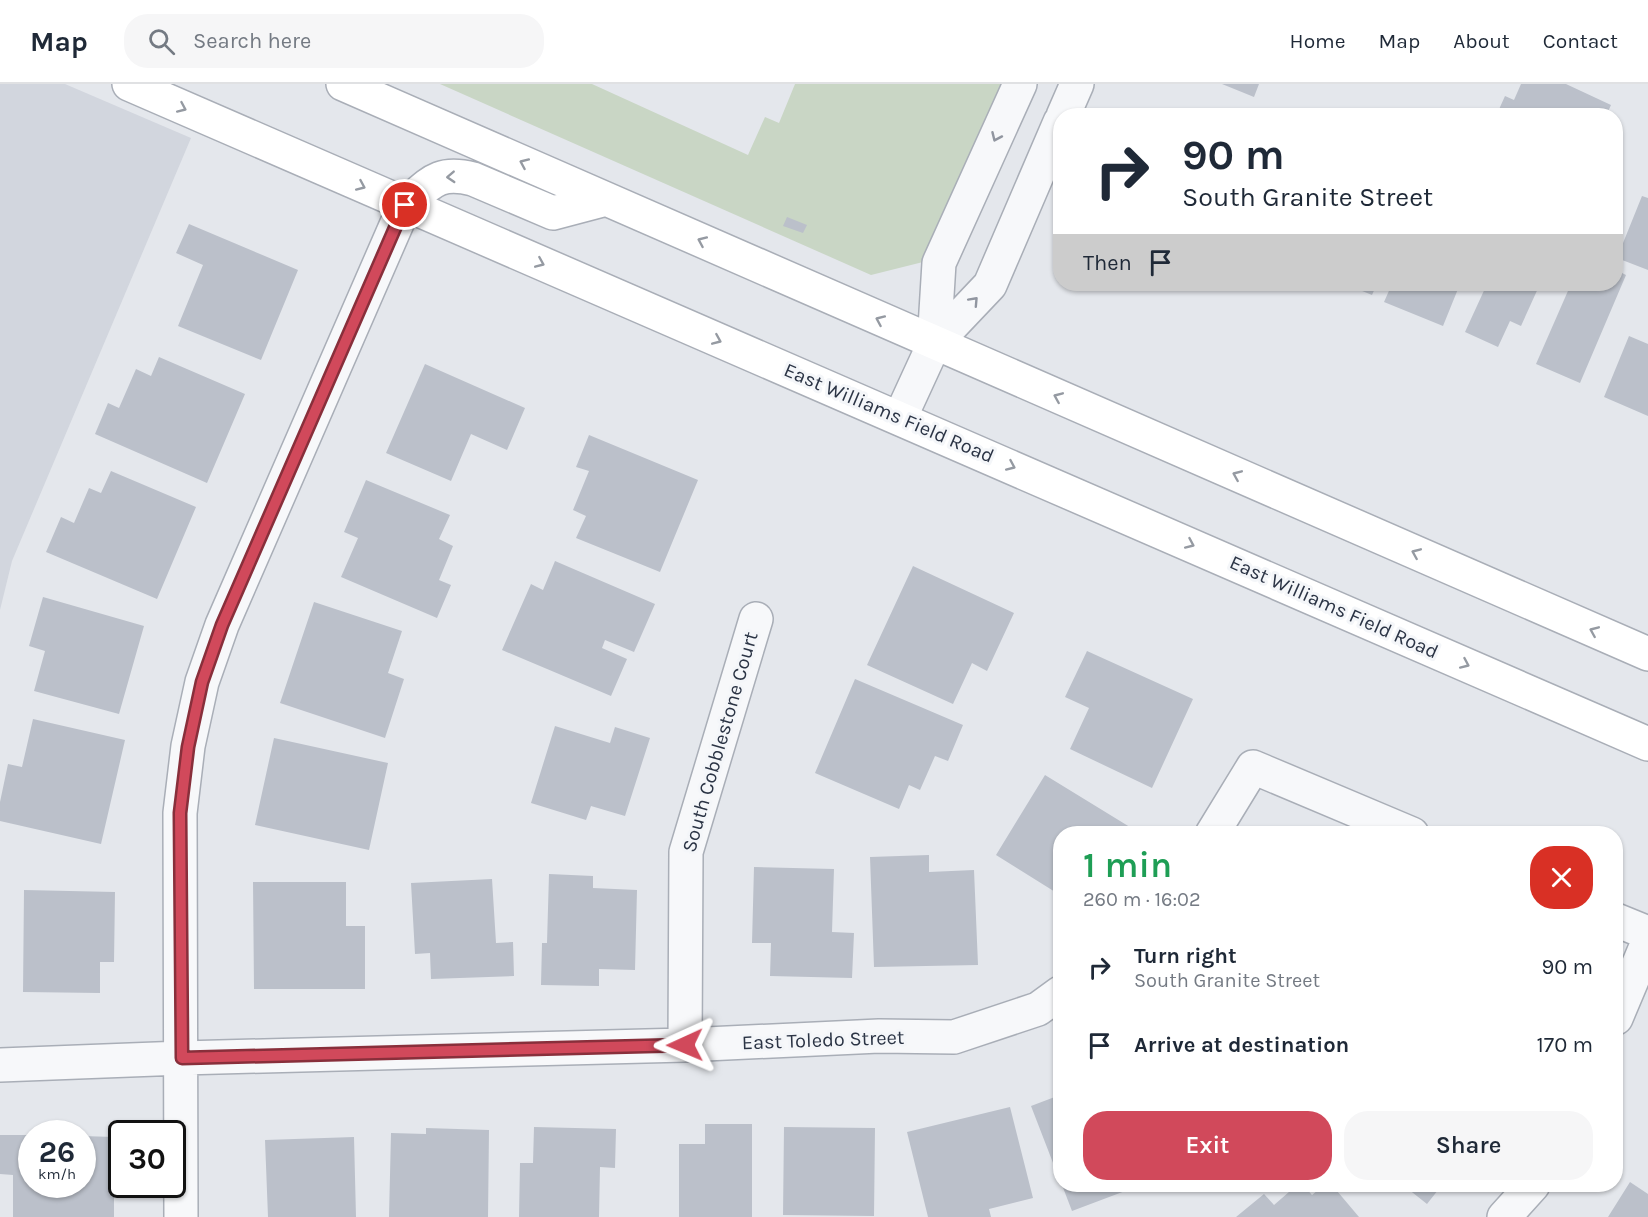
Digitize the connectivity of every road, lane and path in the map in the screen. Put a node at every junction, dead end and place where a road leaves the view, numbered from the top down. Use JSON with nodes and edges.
{"nodes":[{"id":1,"x":129,"y":84,"type":"edge"},
{"id":2,"x":343,"y":84,"type":"edge"},
{"id":3,"x":1020,"y":84,"type":"edge"},
{"id":4,"x":1077,"y":84,"type":"edge"},
{"id":5,"x":1066,"y":108,"type":"edge"},
{"id":6,"x":1053,"y":138,"type":"edge"},
{"id":7,"x":606,"y":199,"type":"junction"},
{"id":8,"x":405,"y":205,"type":"junction"},
{"id":9,"x":934,"y":344,"type":"junction"},
{"id":10,"x":900,"y":418,"type":"junction"},
{"id":11,"x":756,"y":619,"type":"dead end"},
{"id":12,"x":1648,"y":654,"type":"edge"},
{"id":13,"x":1648,"y":744,"type":"edge"},
{"id":14,"x":1217,"y":826,"type":"edge"},
{"id":15,"x":1393,"y":826,"type":"edge"},
{"id":16,"x":1623,"y":923,"type":"edge"},
{"id":17,"x":1648,"y":933,"type":"edge"},
{"id":18,"x":1648,"y":942,"type":"edge"},
{"id":19,"x":1053,"y":998,"type":"edge"},
{"id":20,"x":1623,"y":1001,"type":"edge"},
{"id":21,"x":685,"y":1045,"type":"junction"},
{"id":22,"x":182,"y":1058,"type":"junction"},
{"id":23,"x":0,"y":1065,"type":"edge"},
{"id":24,"x":1527,"y":1192,"type":"edge"},
{"id":25,"x":181,"y":1217,"type":"edge"},
{"id":26,"x":1504,"y":1217,"type":"edge"}],
"edges":[{"from":1,"to":8,"type":"main road","name":"East Williams Field Road","one_way":true},
{"from":7,"to":2,"type":"main road","one_way":true},
{"from":3,"to":9,"type":"street","one_way":true},
{"from":4,"to":5,"type":"street"},
{"from":9,"to":6,"type":"street","one_way":true},
{"from":7,"to":8,"type":"main road","one_way":true},
{"from":9,"to":7,"type":"main road","one_way":true},
{"from":8,"to":10,"type":"main road","name":"East Williams Field Road","one_way":true},
{"from":8,"to":22,"type":"street"},
{"from":9,"to":10,"type":"street"},
{"from":12,"to":9,"type":"main road","one_way":true},
{"from":10,"to":13,"type":"main road","name":"East Williams Field Road","one_way":true},
{"from":11,"to":21,"type":"street","name":"South Cobblestone Court"},
{"from":14,"to":15,"type":"street"},
{"from":16,"to":17,"type":"street"},
{"from":18,"to":20,"type":"street"},
{"from":19,"to":21,"type":"street","name":"East Toledo Street"},
{"from":21,"to":22,"type":"street","name":"East Toledo Street"},
{"from":22,"to":23,"type":"street","name":"East Toledo Street"},
{"from":22,"to":25,"type":"street"},
{"from":24,"to":26,"type":"street"}]}
